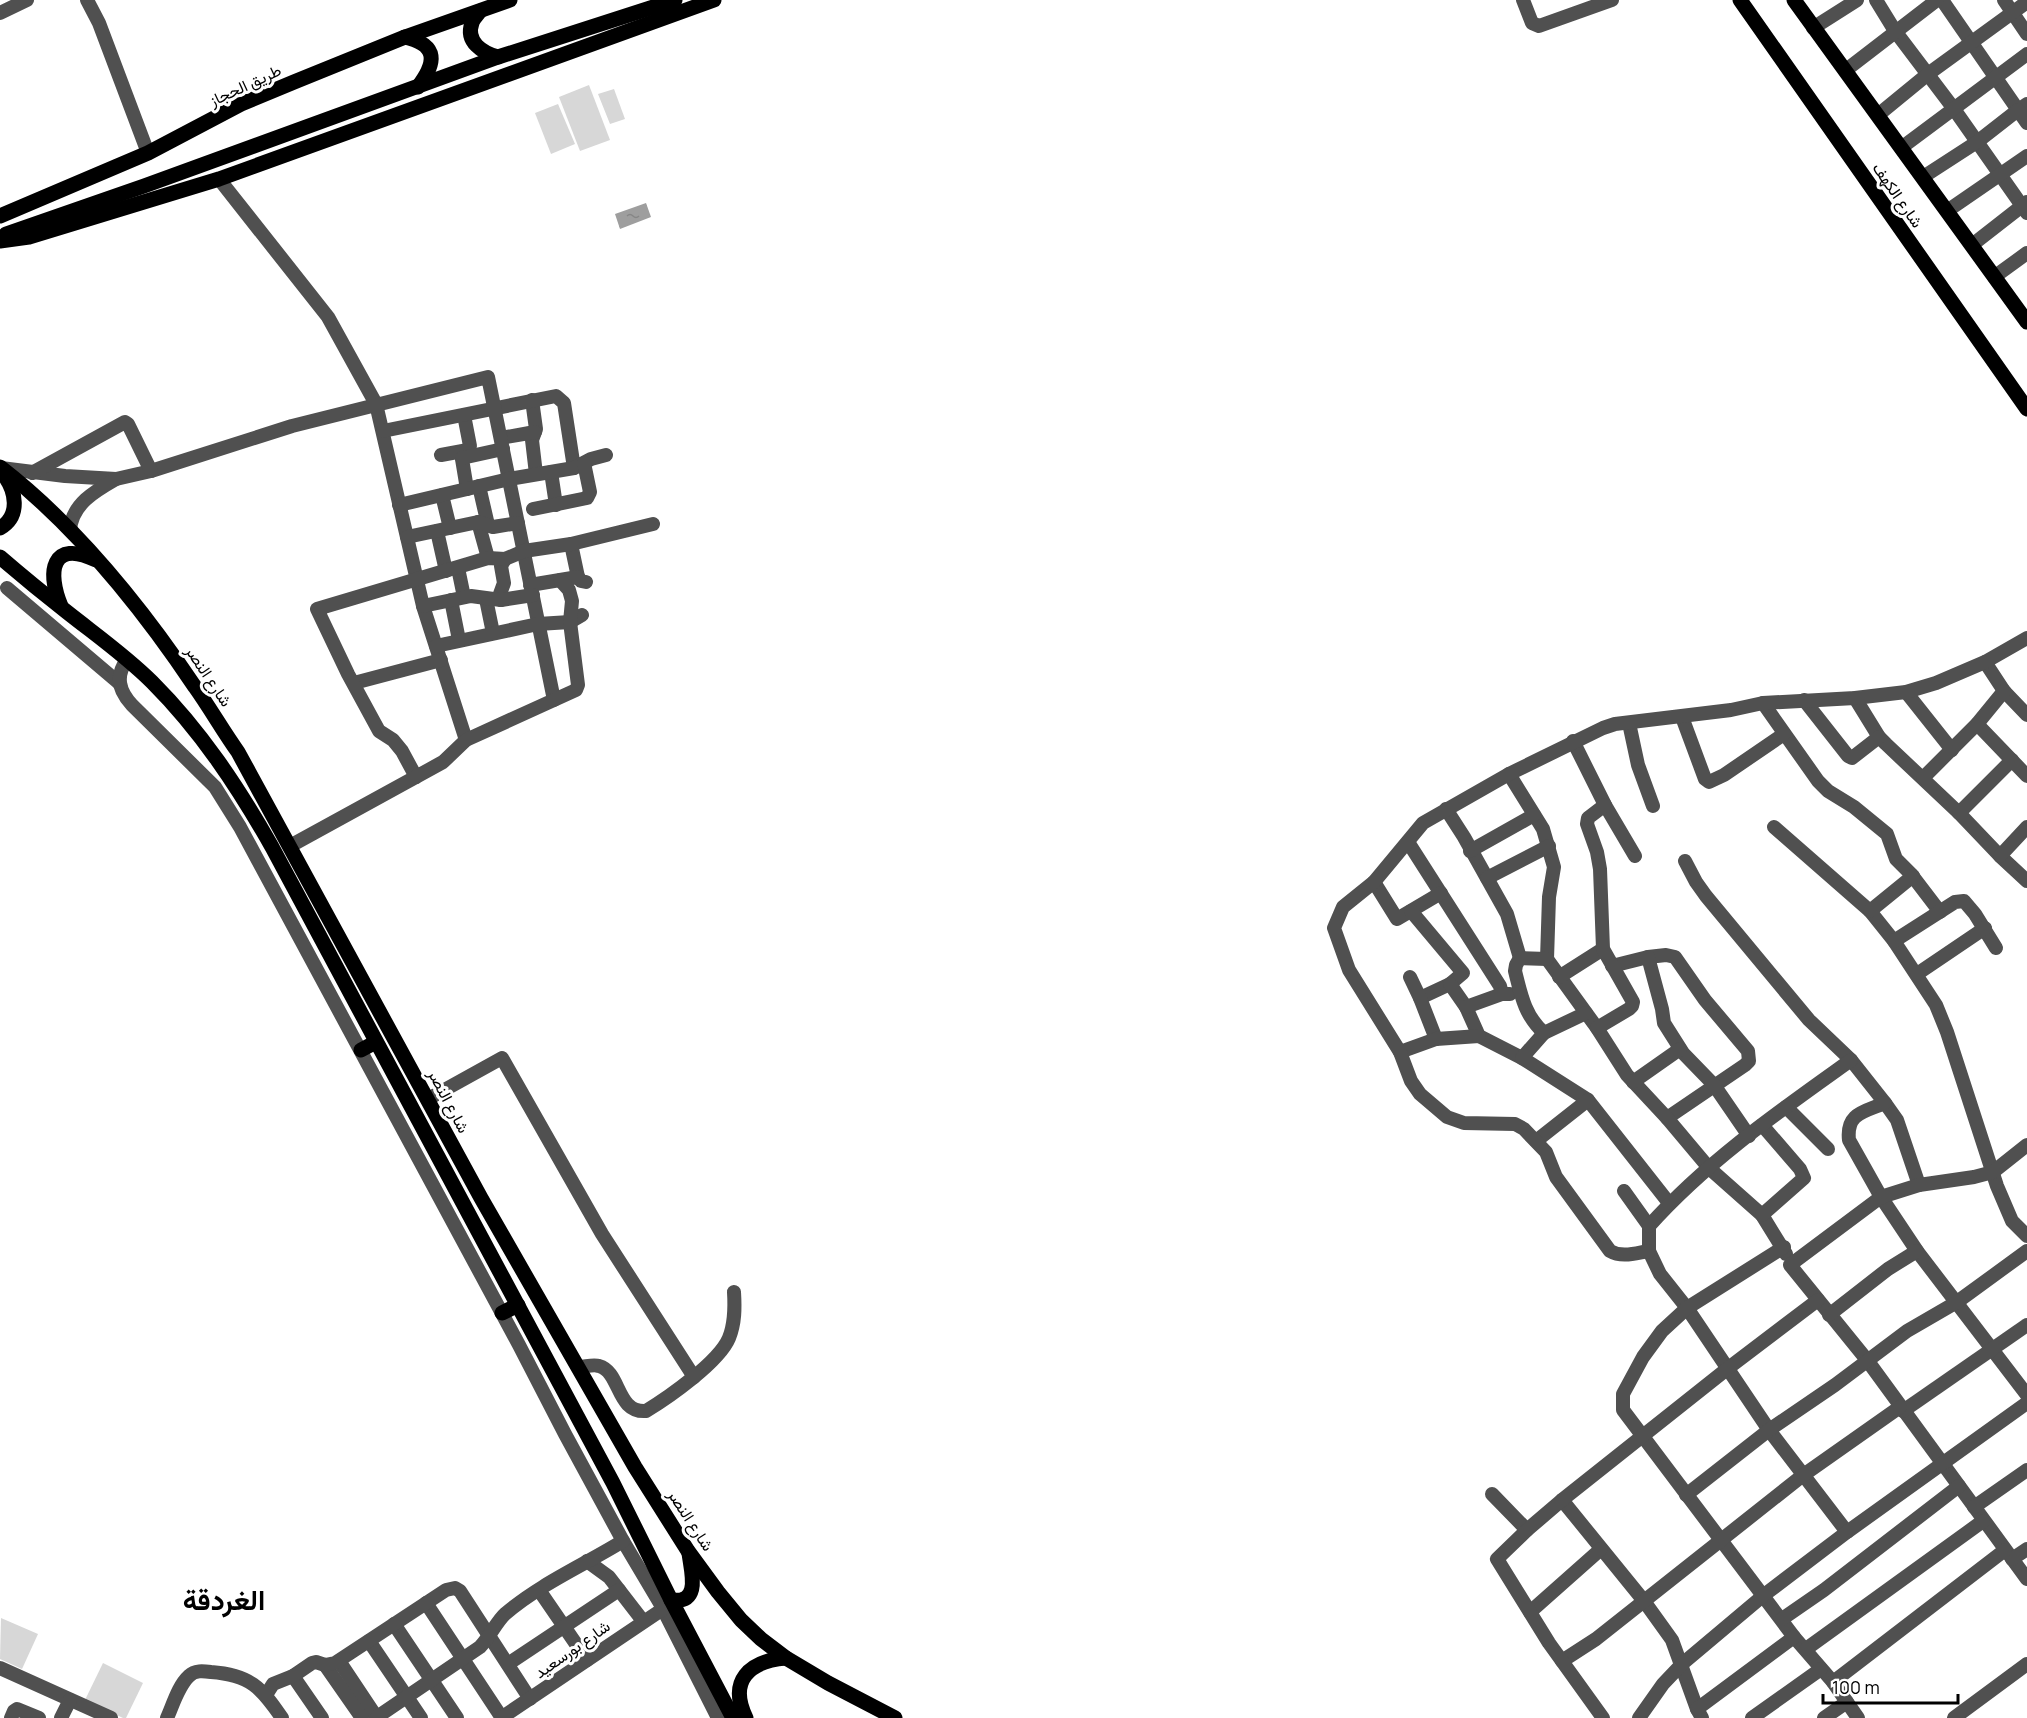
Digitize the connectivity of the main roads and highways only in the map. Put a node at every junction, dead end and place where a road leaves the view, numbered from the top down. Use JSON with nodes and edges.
{"nodes":[{"id":1,"x":510,"y":0,"type":"edge"},
{"id":2,"x":675,"y":0,"type":"edge"},
{"id":3,"x":714,"y":0,"type":"edge"},
{"id":4,"x":1740,"y":0,"type":"edge"},
{"id":5,"x":1794,"y":0,"type":"edge"},
{"id":6,"x":482,"y":7,"type":"edge"},
{"id":7,"x":405,"y":37,"type":"junction"},
{"id":8,"x":498,"y":57,"type":"junction"},
{"id":9,"x":418,"y":87,"type":"junction"},
{"id":10,"x":0,"y":216,"type":"edge"},
{"id":11,"x":0,"y":236,"type":"edge"},
{"id":12,"x":0,"y":241,"type":"edge"},
{"id":13,"x":2025,"y":314,"type":"edge"},
{"id":14,"x":2027,"y":409,"type":"edge"},
{"id":15,"x":0,"y":468,"type":"edge"},
{"id":16,"x":0,"y":528,"type":"edge"},
{"id":17,"x":0,"y":557,"type":"edge"},
{"id":18,"x":96,"y":560,"type":"junction"},
{"id":19,"x":61,"y":608,"type":"junction"},
{"id":20,"x":376,"y":1042,"type":"junction"},
{"id":21,"x":361,"y":1050,"type":"road end"},
{"id":22,"x":518,"y":1305,"type":"junction"},
{"id":23,"x":502,"y":1313,"type":"road end"},
{"id":24,"x":688,"y":1551,"type":"junction"},
{"id":25,"x":667,"y":1605,"type":"junction"},
{"id":26,"x":786,"y":1658,"type":"junction"},
{"id":27,"x":733,"y":1718,"type":"edge"},
{"id":28,"x":746,"y":1718,"type":"edge"},
{"id":29,"x":894,"y":1718,"type":"edge"}],
"edges":[{"from":1,"to":6,"type":"main road","name":"طريق الحجاز"},
{"from":2,"to":8,"type":"main road"},
{"from":3,"to":12,"type":"main road"},
{"from":4,"to":14,"type":"main road","name":"شارع الكهف"},
{"from":5,"to":13,"type":"main road","name":"شارع الكهف"},
{"from":6,"to":7,"type":"main road","name":"طريق الحجاز"},
{"from":6,"to":8,"type":"main road"},
{"from":7,"to":9,"type":"main road"},
{"from":7,"to":10,"type":"main road","name":"طريق الحجاز"},
{"from":8,"to":9,"type":"main road"},
{"from":9,"to":11,"type":"main road"},
{"from":15,"to":16,"type":"main road"},
{"from":15,"to":18,"type":"main road","name":"شارع النصر"},
{"from":17,"to":19,"type":"main road"},
{"from":18,"to":19,"type":"main road"},
{"from":18,"to":24,"type":"main road","name":"شارع النصر"},
{"from":19,"to":20,"type":"main road"},
{"from":20,"to":21,"type":"main road"},
{"from":20,"to":22,"type":"main road"},
{"from":22,"to":23,"type":"main road"},
{"from":22,"to":25,"type":"main road"},
{"from":24,"to":25,"type":"main road"},
{"from":24,"to":26,"type":"main road","name":"شارع النصر"},
{"from":25,"to":27,"type":"main road"},
{"from":26,"to":28,"type":"main road"},
{"from":26,"to":29,"type":"main road","name":"شارع النصر"}]}
